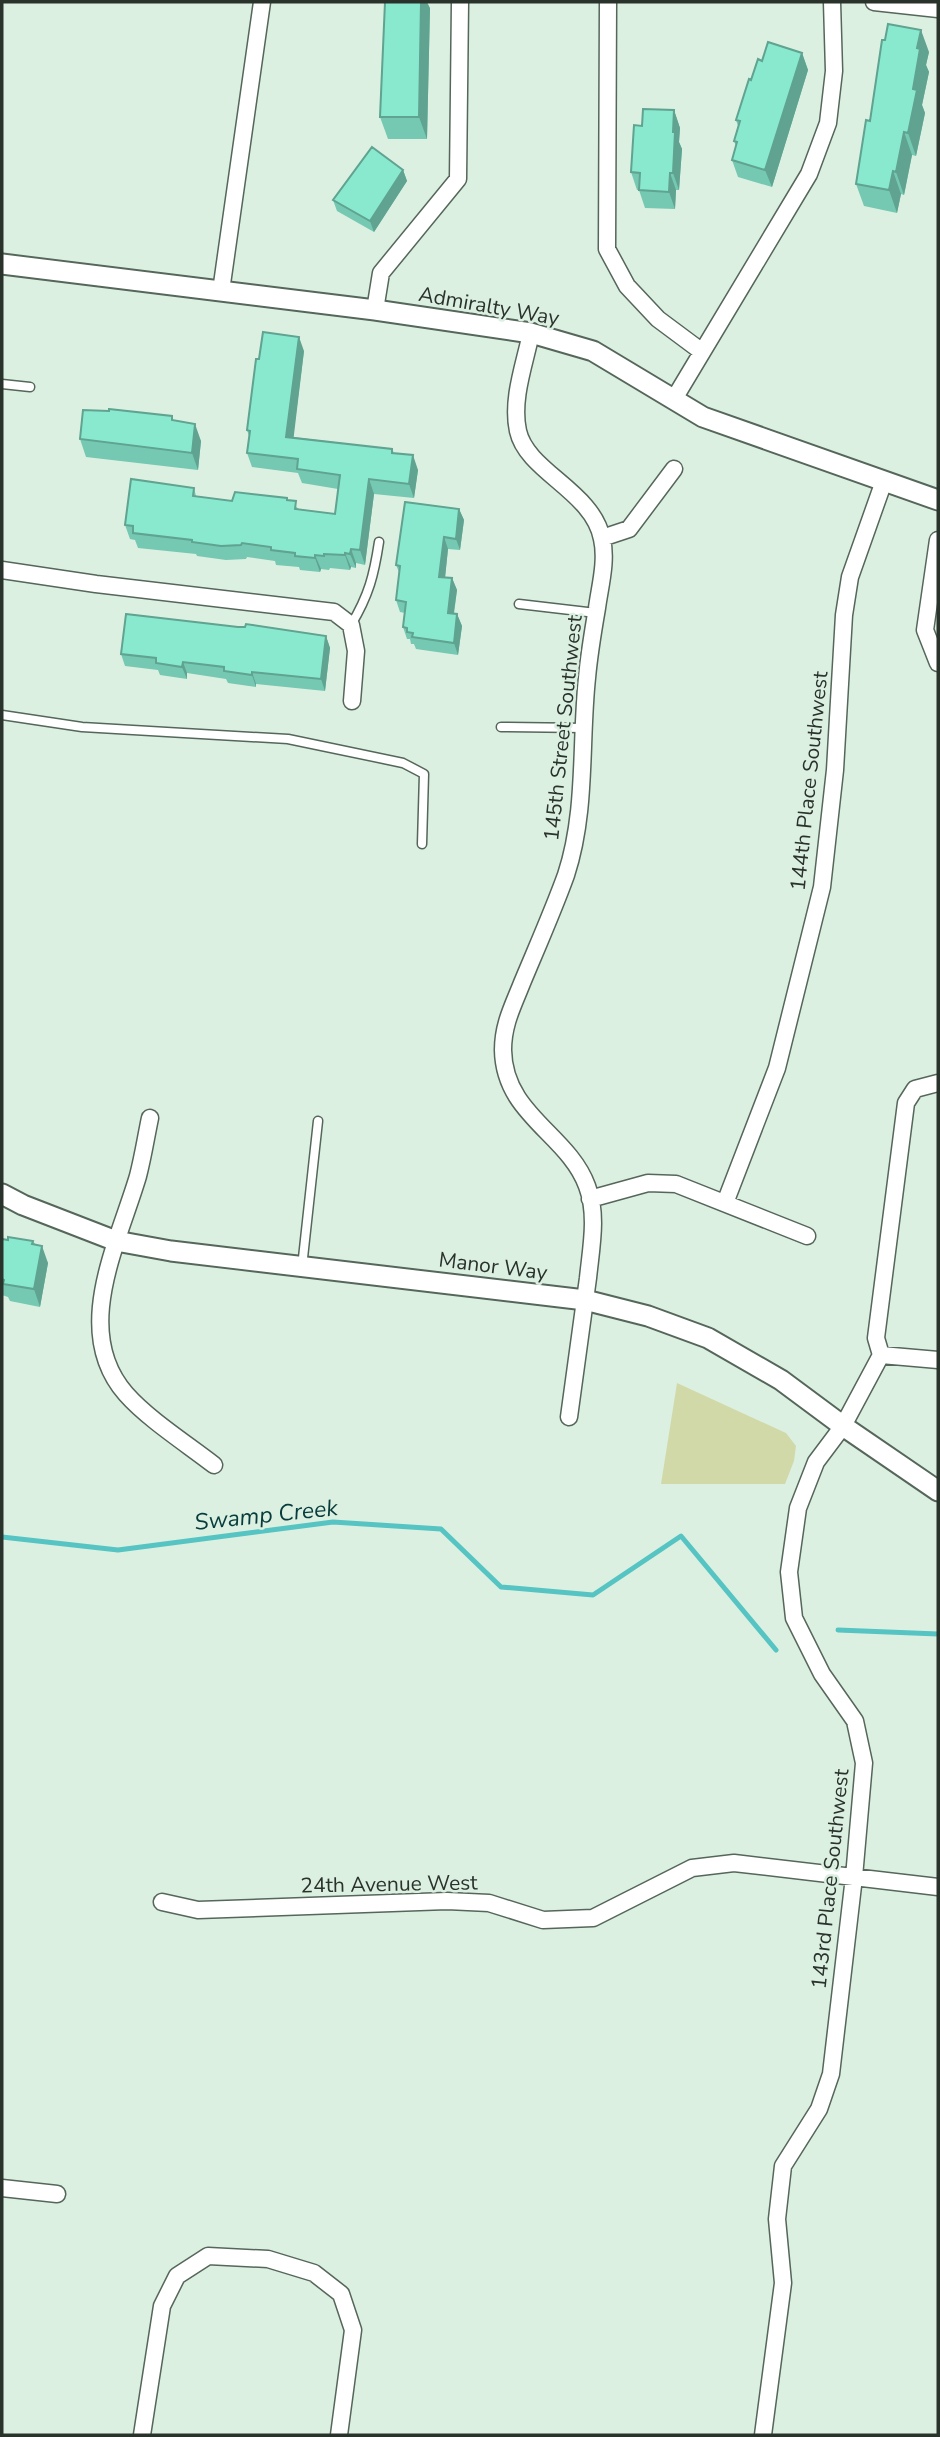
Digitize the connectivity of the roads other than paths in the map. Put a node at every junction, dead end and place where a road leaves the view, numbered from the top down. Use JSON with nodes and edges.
{"nodes":[{"id":1,"x":262,"y":2,"type":"edge"},
{"id":2,"x":460,"y":2,"type":"edge"},
{"id":3,"x":608,"y":2,"type":"edge"},
{"id":4,"x":832,"y":2,"type":"edge"},
{"id":5,"x":874,"y":2,"type":"edge"},
{"id":6,"x":938,"y":9,"type":"edge"},
{"id":7,"x":2,"y":264,"type":"edge"},
{"id":8,"x":221,"y":291,"type":"junction"},
{"id":9,"x":376,"y":310,"type":"junction"},
{"id":10,"x":531,"y":333,"type":"junction"},
{"id":11,"x":702,"y":351,"type":"junction"},
{"id":12,"x":2,"y":384,"type":"edge"},
{"id":13,"x":30,"y":387,"type":"dead end"},
{"id":14,"x":674,"y":398,"type":"junction"},
{"id":15,"x":674,"y":469,"type":"dead end"},
{"id":16,"x":884,"y":481,"type":"junction"},
{"id":17,"x":938,"y":500,"type":"edge"},
{"id":18,"x":603,"y":538,"type":"junction"},
{"id":19,"x":938,"y":540,"type":"edge"},
{"id":20,"x":379,"y":542,"type":"dead end"},
{"id":21,"x":2,"y":570,"type":"edge"},
{"id":22,"x":519,"y":604,"type":"dead end"},
{"id":23,"x":596,"y":613,"type":"junction"},
{"id":24,"x":351,"y":625,"type":"junction"},
{"id":25,"x":938,"y":663,"type":"edge"},
{"id":26,"x":352,"y":701,"type":"dead end"},
{"id":27,"x":2,"y":715,"type":"edge"},
{"id":28,"x":501,"y":727,"type":"dead end"},
{"id":29,"x":584,"y":728,"type":"junction"},
{"id":30,"x":422,"y":844,"type":"dead end"},
{"id":31,"x":938,"y":1083,"type":"edge"},
{"id":32,"x":150,"y":1118,"type":"dead end"},
{"id":33,"x":318,"y":1121,"type":"dead end"},
{"id":34,"x":2,"y":1194,"type":"edge"},
{"id":35,"x":590,"y":1199,"type":"junction"},
{"id":36,"x":725,"y":1203,"type":"junction"},
{"id":37,"x":807,"y":1236,"type":"dead end"},
{"id":38,"x":116,"y":1241,"type":"junction"},
{"id":39,"x":302,"y":1267,"type":"junction"},
{"id":40,"x":585,"y":1300,"type":"junction"},
{"id":41,"x":881,"y":1355,"type":"junction"},
{"id":42,"x":938,"y":1360,"type":"edge"},
{"id":43,"x":569,"y":1417,"type":"dead end"},
{"id":44,"x":843,"y":1426,"type":"junction"},
{"id":45,"x":214,"y":1465,"type":"dead end"},
{"id":46,"x":938,"y":1491,"type":"edge"},
{"id":47,"x":854,"y":1877,"type":"junction"},
{"id":48,"x":938,"y":1887,"type":"edge"},
{"id":49,"x":162,"y":1902,"type":"dead end"},
{"id":50,"x":2,"y":2188,"type":"edge"},
{"id":51,"x":57,"y":2194,"type":"dead end"},
{"id":52,"x":142,"y":2435,"type":"edge"},
{"id":53,"x":339,"y":2435,"type":"edge"},
{"id":54,"x":763,"y":2435,"type":"edge"}],
"edges":[{"from":1,"to":8,"type":"street"},
{"from":2,"to":9,"type":"street"},
{"from":3,"to":11,"type":"street"},
{"from":4,"to":11,"type":"street"},
{"from":5,"to":6,"type":"street"},
{"from":7,"to":8,"type":"street","name":"Admiralty Way"},
{"from":8,"to":9,"type":"street","name":"Admiralty Way"},
{"from":9,"to":10,"type":"street","name":"Admiralty Way"},
{"from":10,"to":14,"type":"street","name":"Admiralty Way"},
{"from":10,"to":18,"type":"street","name":"145th Street Southwest"},
{"from":11,"to":14,"type":"street"},
{"from":12,"to":13,"type":"lane"},
{"from":14,"to":16,"type":"street","name":"Admiralty Way"},
{"from":15,"to":18,"type":"street"},
{"from":16,"to":17,"type":"street","name":"Admiralty Way"},
{"from":16,"to":36,"type":"street","name":"144th Place Southwest"},
{"from":18,"to":23,"type":"street","name":"145th Street Southwest"},
{"from":19,"to":25,"type":"street"},
{"from":20,"to":24,"type":"lane"},
{"from":21,"to":24,"type":"street"},
{"from":22,"to":23,"type":"lane"},
{"from":23,"to":29,"type":"street","name":"145th Street Southwest"},
{"from":24,"to":26,"type":"street"},
{"from":27,"to":30,"type":"lane"},
{"from":28,"to":29,"type":"lane"},
{"from":29,"to":35,"type":"street","name":"145th Street Southwest"},
{"from":31,"to":41,"type":"street"},
{"from":32,"to":38,"type":"street"},
{"from":33,"to":39,"type":"lane"},
{"from":34,"to":38,"type":"street","name":"Manor Way"},
{"from":35,"to":36,"type":"street"},
{"from":35,"to":40,"type":"street","name":"145th Street Southwest"},
{"from":36,"to":37,"type":"street"},
{"from":38,"to":39,"type":"street","name":"Manor Way"},
{"from":38,"to":45,"type":"street"},
{"from":39,"to":40,"type":"street","name":"Manor Way"},
{"from":40,"to":43,"type":"street"},
{"from":40,"to":44,"type":"street","name":"Manor Way"},
{"from":41,"to":42,"type":"street"},
{"from":41,"to":44,"type":"street","name":"143rd Place Southwest"},
{"from":44,"to":46,"type":"street","name":"Manor Way"},
{"from":44,"to":47,"type":"street","name":"143rd Place Southwest"},
{"from":47,"to":48,"type":"street","name":"24th Avenue West"},
{"from":47,"to":49,"type":"street","name":"24th Avenue West"},
{"from":47,"to":54,"type":"street","name":"143rd Place Southwest"},
{"from":50,"to":51,"type":"street"},
{"from":52,"to":53,"type":"street"}]}
